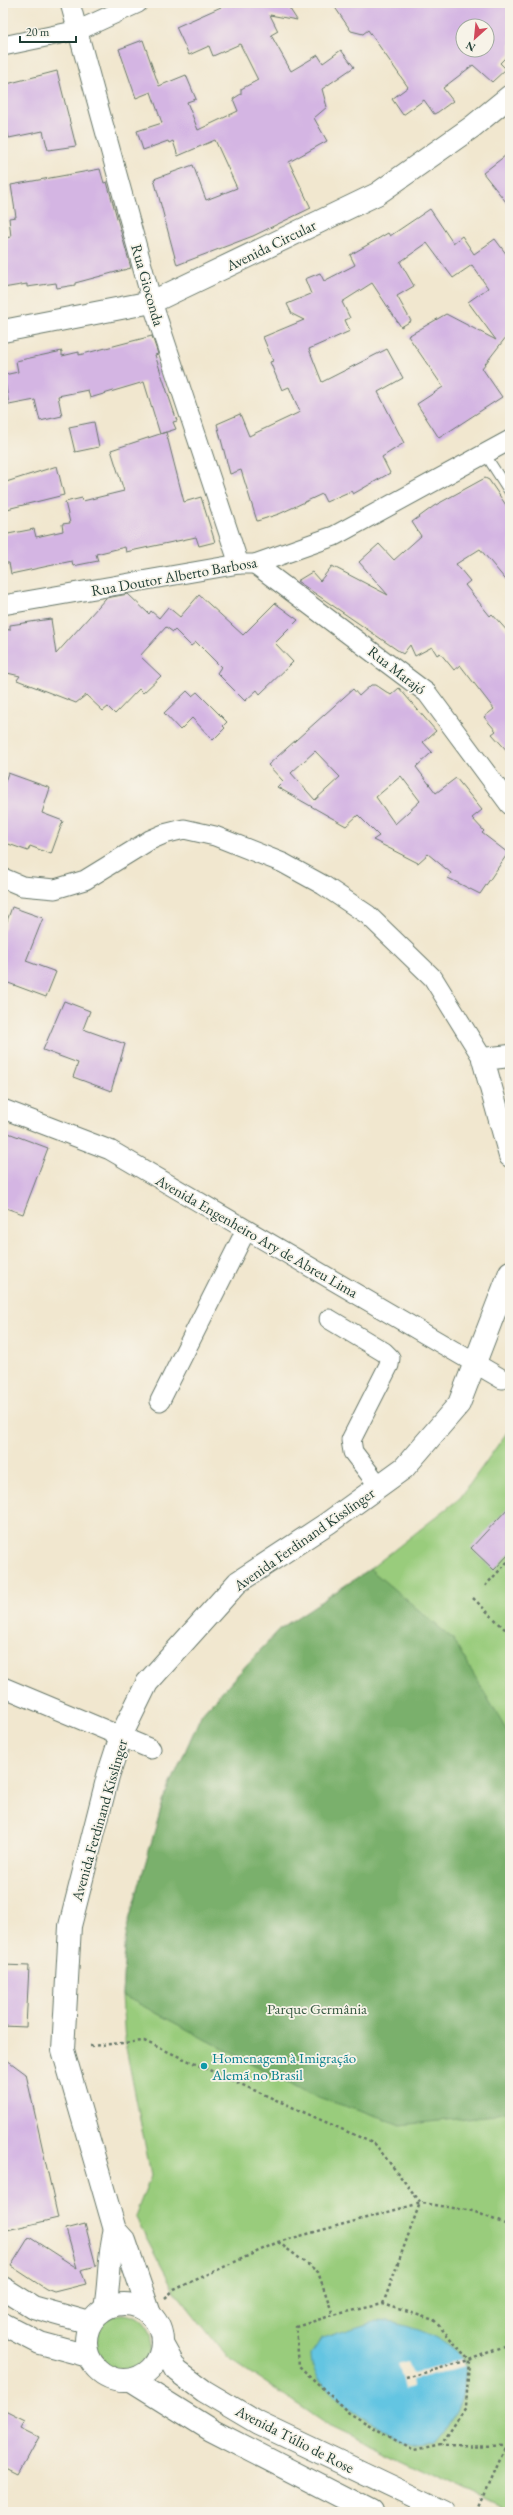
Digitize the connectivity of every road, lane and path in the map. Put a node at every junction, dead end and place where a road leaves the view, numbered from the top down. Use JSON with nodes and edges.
{"nodes":[{"id":1,"x":70,"y":3,"type":"edge"},
{"id":2,"x":138,"y":3,"type":"edge"},
{"id":3,"x":79,"y":30,"type":"junction"},
{"id":4,"x":3,"y":46,"type":"edge"},
{"id":5,"x":510,"y":96,"type":"edge"},
{"id":6,"x":152,"y":302,"type":"junction"},
{"id":7,"x":3,"y":331,"type":"edge"},
{"id":8,"x":510,"y":440,"type":"edge"},
{"id":9,"x":485,"y":454,"type":"junction"},
{"id":10,"x":510,"y":493,"type":"edge"},
{"id":11,"x":247,"y":564,"type":"junction"},
{"id":12,"x":3,"y":605,"type":"edge"},
{"id":13,"x":510,"y":806,"type":"edge"},
{"id":14,"x":3,"y":878,"type":"edge"},
{"id":15,"x":510,"y":1056,"type":"edge"},
{"id":16,"x":483,"y":1059,"type":"junction"},
{"id":17,"x":3,"y":1109,"type":"edge"},
{"id":18,"x":510,"y":1156,"type":"edge"},
{"id":19,"x":246,"y":1230,"type":"junction"},
{"id":20,"x":510,"y":1272,"type":"edge"},
{"id":21,"x":329,"y":1319,"type":"dead end"},
{"id":22,"x":475,"y":1364,"type":"junction"},
{"id":23,"x":502,"y":1379,"type":"dead end"},
{"id":24,"x":160,"y":1401,"type":"dead end"},
{"id":25,"x":379,"y":1486,"type":"junction"},
{"id":26,"x":510,"y":1559,"type":"edge"},
{"id":27,"x":485,"y":1586,"type":"dead end"},
{"id":28,"x":473,"y":1598,"type":"dead end"},
{"id":29,"x":510,"y":1634,"type":"edge"},
{"id":30,"x":3,"y":1686,"type":"edge"},
{"id":31,"x":121,"y":1736,"type":"junction"},
{"id":32,"x":151,"y":1749,"type":"dead end"},
{"id":33,"x":90,"y":2046,"type":"dead end"},
{"id":34,"x":420,"y":2203,"type":"junction"},
{"id":35,"x":510,"y":2226,"type":"edge"},
{"id":36,"x":115,"y":2230,"type":"junction"},
{"id":37,"x":278,"y":2242,"type":"junction"},
{"id":38,"x":3,"y":2288,"type":"edge"},
{"id":39,"x":383,"y":2304,"type":"junction"},
{"id":40,"x":150,"y":2314,"type":"junction"},
{"id":41,"x":98,"y":2315,"type":"junction"},
{"id":42,"x":333,"y":2315,"type":"junction"},
{"id":43,"x":3,"y":2324,"type":"edge"},
{"id":44,"x":162,"y":2344,"type":"junction"},
{"id":45,"x":510,"y":2344,"type":"edge"},
{"id":46,"x":88,"y":2356,"type":"junction"},
{"id":47,"x":469,"y":2360,"type":"junction"},
{"id":48,"x":406,"y":2378,"type":"dead end"},
{"id":49,"x":131,"y":2380,"type":"junction"},
{"id":50,"x":510,"y":2425,"type":"edge"},
{"id":51,"x":441,"y":2445,"type":"junction"},
{"id":52,"x":506,"y":2446,"type":"junction"},
{"id":53,"x":510,"y":2446,"type":"edge"},
{"id":54,"x":362,"y":2510,"type":"edge"},
{"id":55,"x":445,"y":2512,"type":"edge"},
{"id":56,"x":477,"y":2512,"type":"edge"}],
"edges":[{"from":1,"to":3,"type":"street","name":"Rua Gioconda"},
{"from":2,"to":3,"type":"street"},
{"from":3,"to":4,"type":"street"},
{"from":3,"to":6,"type":"street","name":"Rua Gioconda"},
{"from":5,"to":6,"type":"street","name":"Avenida Circular"},
{"from":6,"to":7,"type":"street","name":"Avenida Circular"},
{"from":6,"to":11,"type":"street","name":"Rua Gioconda"},
{"from":8,"to":9,"type":"street","name":"Rua Doutor Alberto Barbosa"},
{"from":9,"to":10,"type":"lane"},
{"from":9,"to":11,"type":"street","name":"Rua Doutor Alberto Barbosa"},
{"from":11,"to":12,"type":"street","name":"Rua Doutor Alberto Barbosa"},
{"from":11,"to":13,"type":"street","name":"Rua Marajó"},
{"from":14,"to":16,"type":"street"},
{"from":15,"to":16,"type":"street"},
{"from":16,"to":18,"type":"street"},
{"from":17,"to":19,"type":"street","name":"Avenida Engenheiro Ary de Abreu Lima"},
{"from":19,"to":22,"type":"street","name":"Avenida Engenheiro Ary de Abreu Lima"},
{"from":19,"to":24,"type":"street"},
{"from":20,"to":22,"type":"street","name":"Avenida Ferdinand Kisslinger"},
{"from":21,"to":25,"type":"street"},
{"from":22,"to":23,"type":"street","name":"Avenida Engenheiro Ary de Abreu Lima"},
{"from":22,"to":25,"type":"street","name":"Avenida Ferdinand Kisslinger"},
{"from":25,"to":31,"type":"street","name":"Avenida Ferdinand Kisslinger"},
{"from":26,"to":27,"type":"path"},
{"from":28,"to":29,"type":"path"},
{"from":30,"to":31,"type":"street"},
{"from":31,"to":32,"type":"street"},
{"from":31,"to":36,"type":"street","name":"Avenida Ferdinand Kisslinger"},
{"from":33,"to":34,"type":"path"},
{"from":34,"to":35,"type":"path"},
{"from":34,"to":37,"type":"path"},
{"from":34,"to":39,"type":"path"},
{"from":36,"to":40,"type":"street","name":"Avenida Ferdinand Kisslinger"},
{"from":36,"to":41,"type":"street","name":"Avenida Ferdinand Kisslinger"},
{"from":37,"to":40,"type":"path"},
{"from":37,"to":42,"type":"path"},
{"from":38,"to":41,"type":"street"},
{"from":39,"to":42,"type":"path"},
{"from":39,"to":47,"type":"path"},
{"from":40,"to":41,"type":"street"},
{"from":40,"to":44,"type":"street"},
{"from":41,"to":46,"type":"street"},
{"from":42,"to":51,"type":"path"},
{"from":43,"to":46,"type":"street"},
{"from":44,"to":49,"type":"street"},
{"from":44,"to":55,"type":"street","name":"Avenida Túlio de Rose"},
{"from":45,"to":47,"type":"path"},
{"from":46,"to":49,"type":"street"},
{"from":47,"to":48,"type":"path"},
{"from":47,"to":51,"type":"path"},
{"from":49,"to":54,"type":"street","name":"Avenida Túlio de Rose"},
{"from":50,"to":52,"type":"path"},
{"from":51,"to":52,"type":"path"},
{"from":52,"to":53,"type":"path"},
{"from":52,"to":56,"type":"path"}]}
